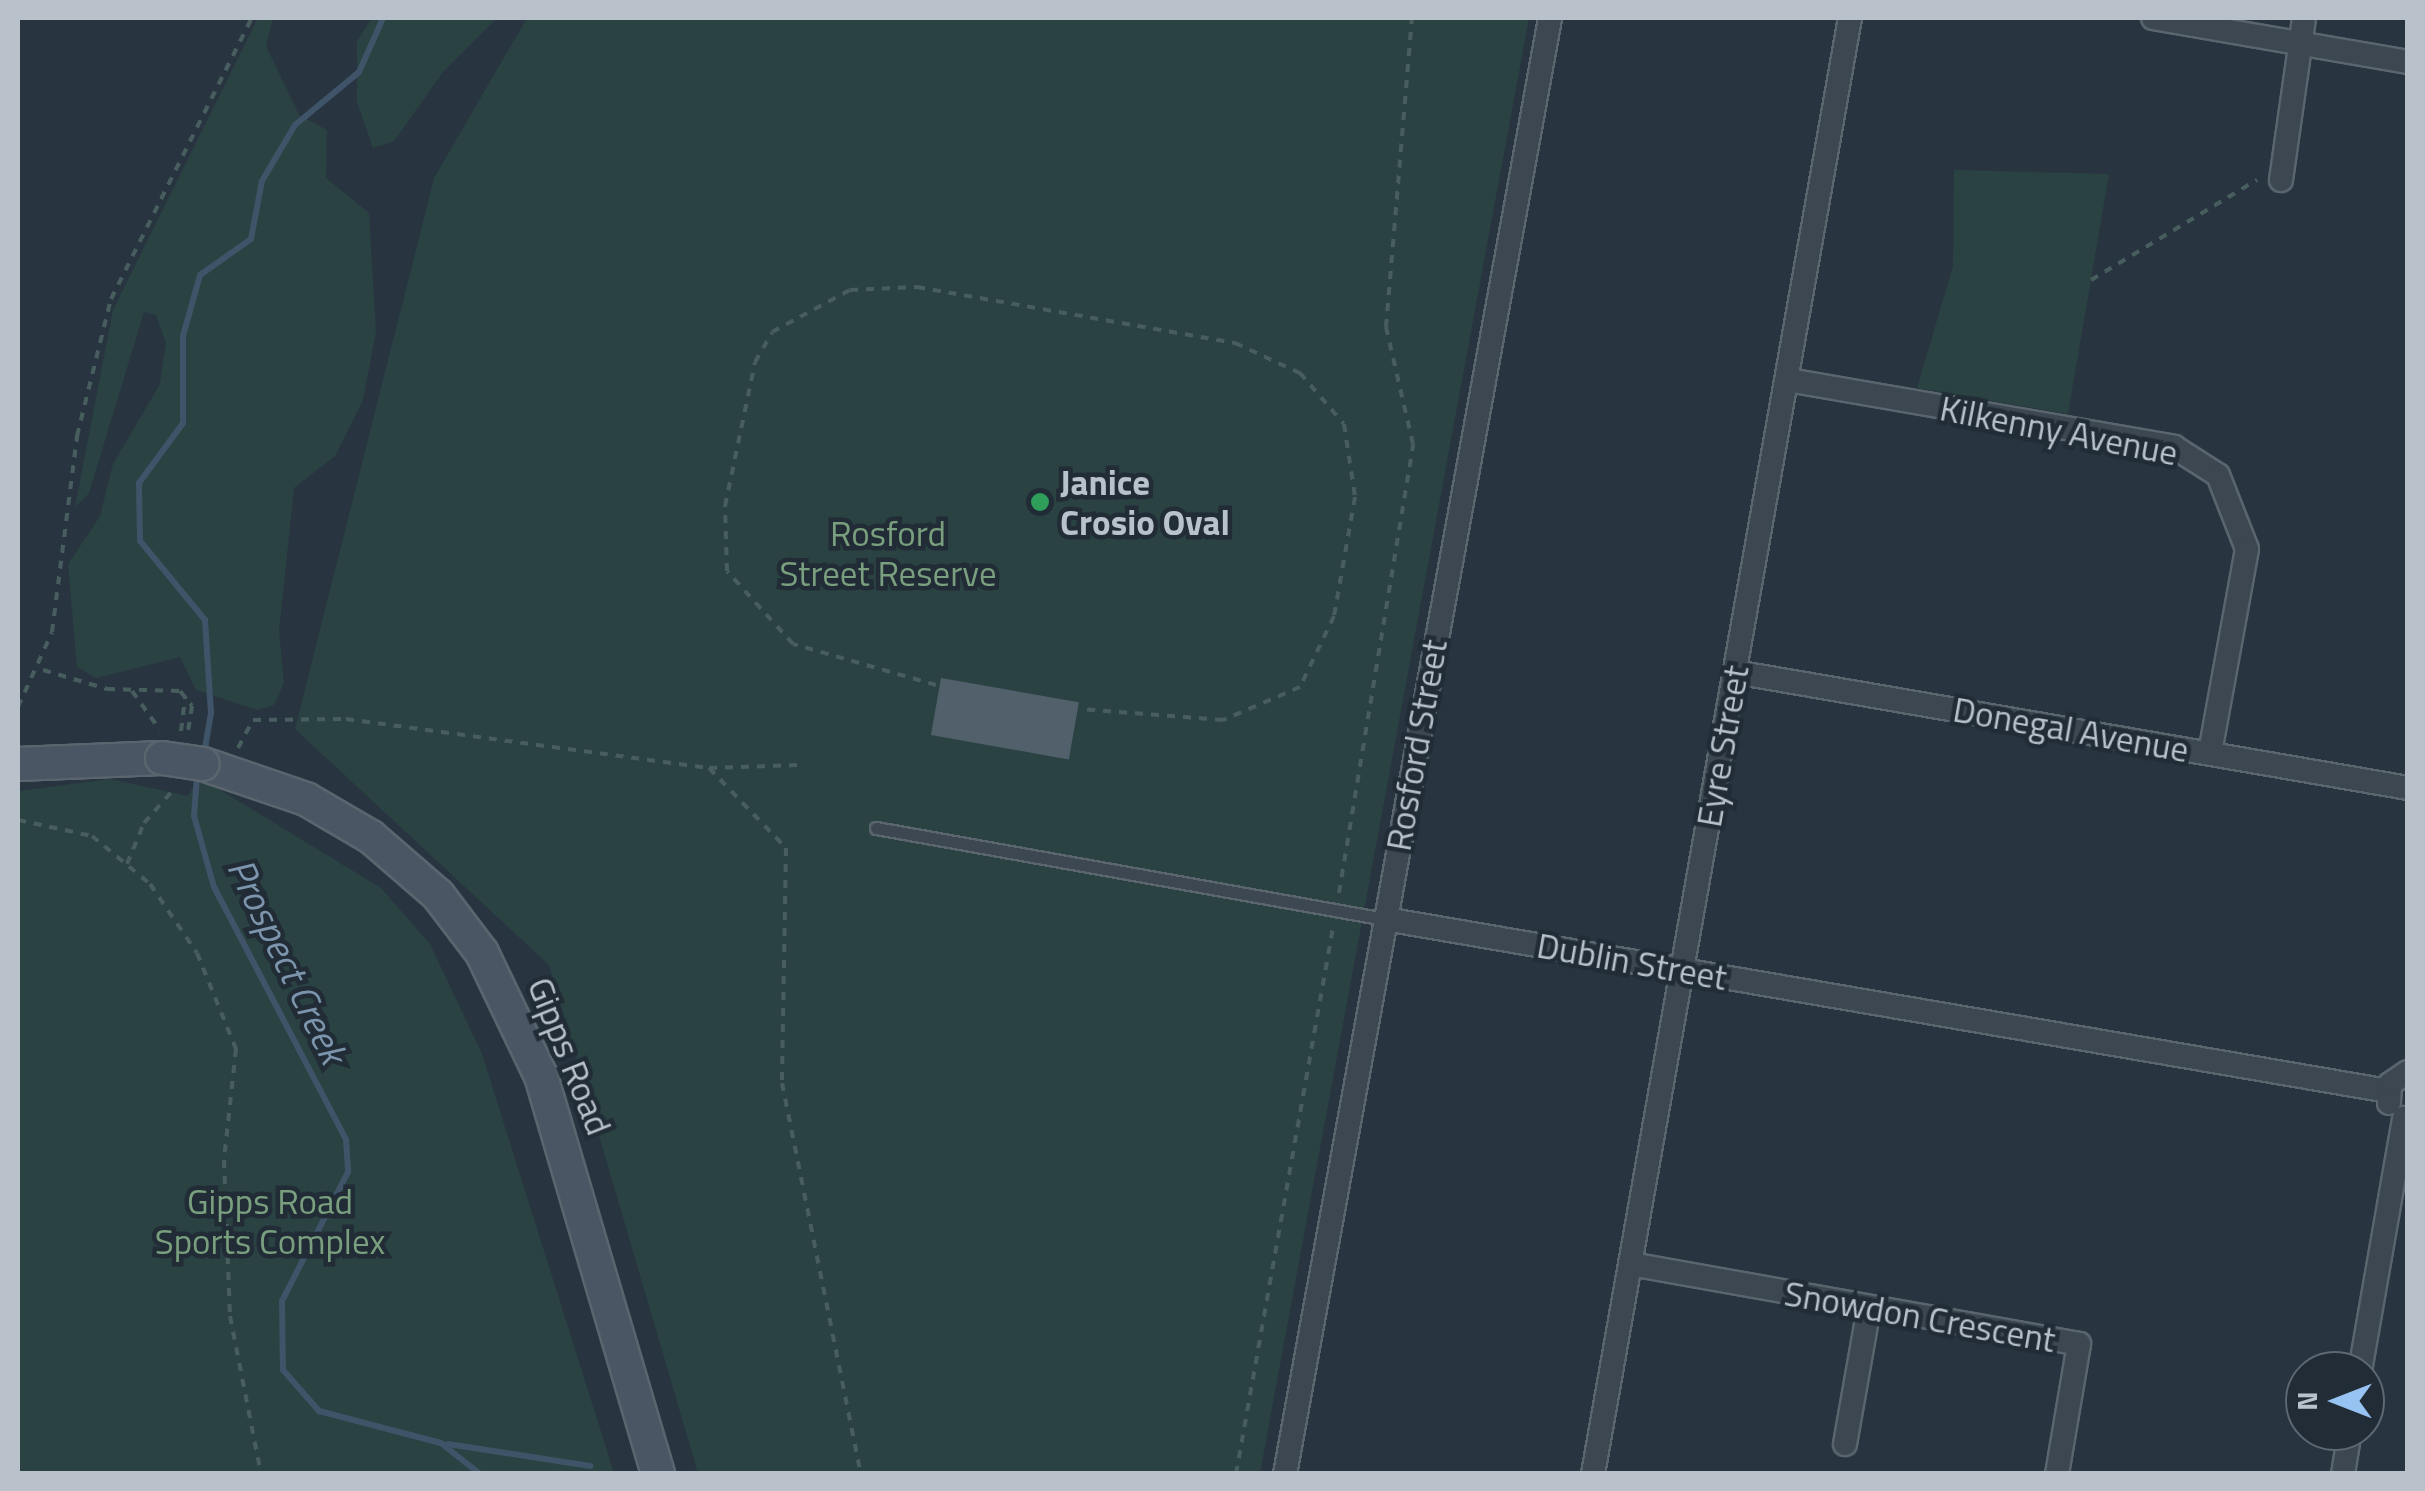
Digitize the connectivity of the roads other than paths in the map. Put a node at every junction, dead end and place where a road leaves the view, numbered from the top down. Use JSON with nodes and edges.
{"nodes":[{"id":1,"x":1550,"y":18,"type":"edge"},
{"id":2,"x":1850,"y":18,"type":"edge"},
{"id":3,"x":2153,"y":18,"type":"edge"},
{"id":4,"x":2304,"y":18,"type":"edge"},
{"id":5,"x":2299,"y":42,"type":"junction"},
{"id":6,"x":2408,"y":62,"type":"edge"},
{"id":7,"x":2281,"y":180,"type":"road end"},
{"id":8,"x":1788,"y":380,"type":"junction"},
{"id":9,"x":1735,"y":672,"type":"junction"},
{"id":10,"x":2210,"y":752,"type":"junction"},
{"id":11,"x":18,"y":764,"type":"edge"},
{"id":12,"x":2408,"y":788,"type":"edge"},
{"id":13,"x":876,"y":828,"type":"dead end"},
{"id":14,"x":1385,"y":920,"type":"junction"},
{"id":15,"x":1684,"y":969,"type":"junction"},
{"id":16,"x":2408,"y":1072,"type":"edge"},
{"id":17,"x":2388,"y":1091,"type":"junction"},
{"id":18,"x":2406,"y":1118,"type":"edge"},
{"id":19,"x":1631,"y":1264,"type":"junction"},
{"id":20,"x":1869,"y":1308,"type":"junction"},
{"id":21,"x":2364,"y":1351,"type":"edge"},
{"id":22,"x":1845,"y":1444,"type":"dead end"},
{"id":23,"x":658,"y":1474,"type":"edge"},
{"id":24,"x":1285,"y":1474,"type":"edge"},
{"id":25,"x":1594,"y":1474,"type":"edge"},
{"id":26,"x":2056,"y":1474,"type":"edge"}],
"edges":[{"from":1,"to":14,"type":"street","name":"Rosford Street"},
{"from":2,"to":8,"type":"street","name":"Eyre Street"},
{"from":3,"to":5,"type":"street"},
{"from":4,"to":5,"type":"street"},
{"from":5,"to":6,"type":"street"},
{"from":5,"to":7,"type":"street"},
{"from":8,"to":9,"type":"street","name":"Eyre Street"},
{"from":8,"to":10,"type":"street","name":"Kilkenny Avenue"},
{"from":9,"to":10,"type":"street","name":"Donegal Avenue"},
{"from":9,"to":15,"type":"street","name":"Eyre Street"},
{"from":10,"to":12,"type":"street","name":"Donegal Avenue"},
{"from":11,"to":23,"type":"main road","name":"Gipps Road","bridge":true},
{"from":13,"to":14,"type":"lane","name":"Dublin Street"},
{"from":14,"to":15,"type":"street","name":"Dublin Street"},
{"from":14,"to":24,"type":"street","name":"Rosford Street"},
{"from":15,"to":17,"type":"street","name":"Dublin Street"},
{"from":15,"to":19,"type":"street","name":"Eyre Street"},
{"from":16,"to":17,"type":"street"},
{"from":17,"to":18,"type":"street"},
{"from":18,"to":21,"type":"street"},
{"from":19,"to":20,"type":"street","name":"Snowdon Crescent"},
{"from":19,"to":25,"type":"street","name":"Eyre Street"},
{"from":20,"to":22,"type":"street"},
{"from":20,"to":26,"type":"street","name":"Snowdon Crescent"}]}
